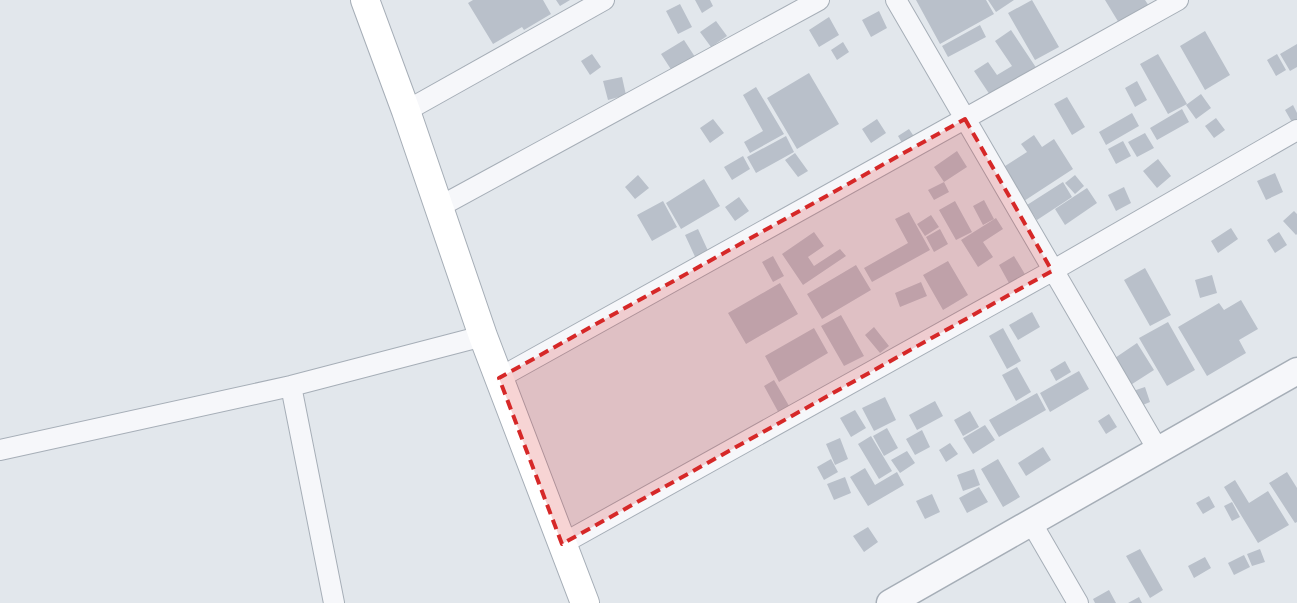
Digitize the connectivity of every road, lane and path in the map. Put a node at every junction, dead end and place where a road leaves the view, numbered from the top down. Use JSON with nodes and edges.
{"nodes":[{"id":1,"x":365,"y":0,"type":"edge"},
{"id":2,"x":604,"y":0,"type":"edge"},
{"id":3,"x":819,"y":0,"type":"edge"},
{"id":4,"x":896,"y":0,"type":"edge"},
{"id":5,"x":1178,"y":0,"type":"edge"},
{"id":6,"x":406,"y":111,"type":"junction"},
{"id":7,"x":965,"y":119,"type":"junction"},
{"id":8,"x":1297,"y":130,"type":"edge"},
{"id":9,"x":439,"y":207,"type":"junction"},
{"id":10,"x":1052,"y":271,"type":"junction"},
{"id":11,"x":483,"y":336,"type":"junction"},
{"id":12,"x":1297,"y":371,"type":"edge"},
{"id":13,"x":499,"y":378,"type":"junction"},
{"id":14,"x":291,"y":386,"type":"junction"},
{"id":15,"x":0,"y":450,"type":"edge"},
{"id":16,"x":1158,"y":450,"type":"junction"},
{"id":17,"x":1031,"y":522,"type":"junction"},
{"id":18,"x":562,"y":544,"type":"junction"},
{"id":19,"x":334,"y":603,"type":"edge"},
{"id":20,"x":585,"y":603,"type":"edge"},
{"id":21,"x":890,"y":603,"type":"edge"},
{"id":22,"x":1078,"y":603,"type":"edge"}],
"edges":[{"from":1,"to":6,"type":"main road"},
{"from":2,"to":6,"type":"street"},
{"from":3,"to":9,"type":"street"},
{"from":4,"to":7,"type":"street"},
{"from":5,"to":7,"type":"street"},
{"from":6,"to":9,"type":"main road"},
{"from":7,"to":10,"type":"street"},
{"from":7,"to":13,"type":"street"},
{"from":8,"to":10,"type":"street"},
{"from":9,"to":11,"type":"main road"},
{"from":10,"to":16,"type":"street"},
{"from":10,"to":18,"type":"street"},
{"from":11,"to":13,"type":"main road"},
{"from":11,"to":14,"type":"street"},
{"from":12,"to":16,"type":"street"},
{"from":13,"to":18,"type":"main road"},
{"from":14,"to":15,"type":"street"},
{"from":14,"to":19,"type":"street"},
{"from":16,"to":17,"type":"street"},
{"from":17,"to":21,"type":"street"},
{"from":17,"to":22,"type":"street"},
{"from":18,"to":20,"type":"main road"}]}
